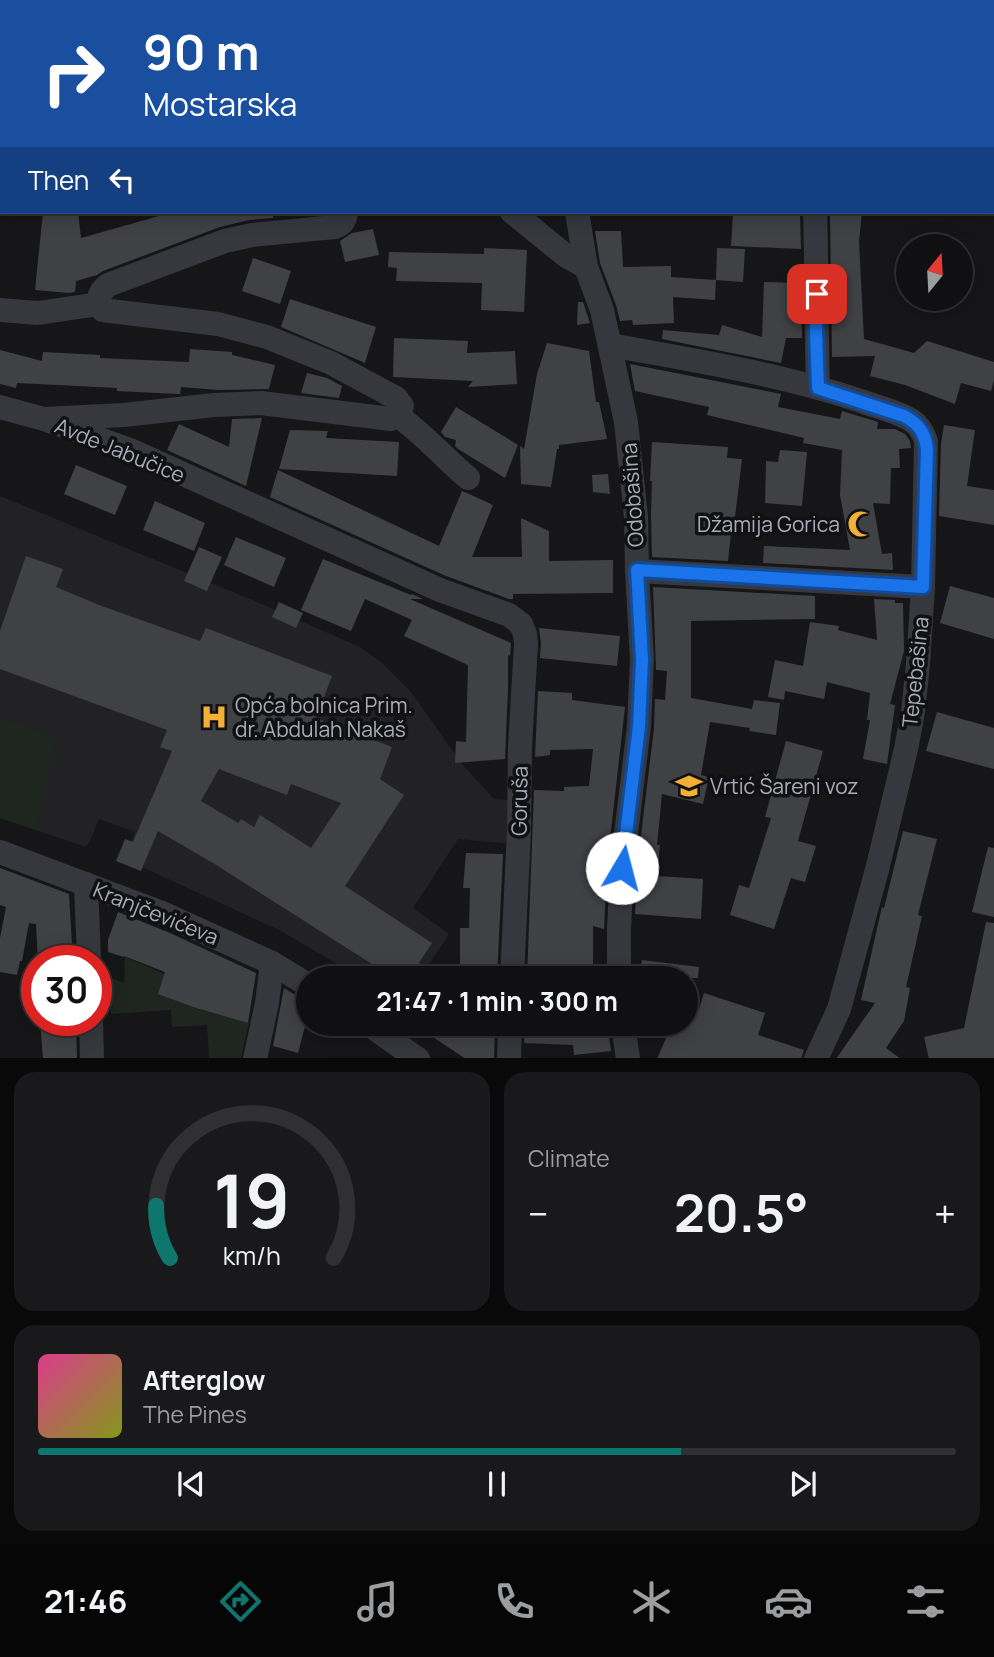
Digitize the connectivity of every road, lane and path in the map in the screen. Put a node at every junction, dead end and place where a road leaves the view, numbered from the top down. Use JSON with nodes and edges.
{"nodes":[{"id":1,"x":346,"y":214,"type":"edge"},
{"id":2,"x":514,"y":214,"type":"edge"},
{"id":3,"x":577,"y":214,"type":"edge"},
{"id":4,"x":816,"y":214,"type":"edge"},
{"id":5,"x":586,"y":267,"type":"junction"},
{"id":6,"x":99,"y":304,"type":"junction"},
{"id":7,"x":0,"y":310,"type":"edge"},
{"id":8,"x":610,"y":345,"type":"junction"},
{"id":9,"x":818,"y":388,"type":"junction"},
{"id":10,"x":0,"y":407,"type":"edge"},
{"id":11,"x":398,"y":416,"type":"junction"},
{"id":12,"x":44,"y":419,"type":"junction"},
{"id":13,"x":468,"y":478,"type":"dead end"},
{"id":14,"x":637,"y":570,"type":"junction"},
{"id":15,"x":923,"y":587,"type":"junction"},
{"id":16,"x":521,"y":624,"type":"joint"},
{"id":17,"x":0,"y":852,"type":"edge"},
{"id":18,"x":86,"y":884,"type":"junction"},
{"id":19,"x":88,"y":945,"type":"edge"},
{"id":20,"x":272,"y":963,"type":"junction"},
{"id":21,"x":513,"y":966,"type":"edge"},
{"id":22,"x":619,"y":966,"type":"edge"},
{"id":23,"x":296,"y":978,"type":"edge"},
{"id":24,"x":91,"y":1036,"type":"edge"},
{"id":25,"x":385,"y":1036,"type":"edge"},
{"id":26,"x":510,"y":1036,"type":"edge"},
{"id":27,"x":625,"y":1036,"type":"edge"},
{"id":28,"x":92,"y":1058,"type":"edge"},
{"id":29,"x":255,"y":1058,"type":"edge"},
{"id":30,"x":417,"y":1058,"type":"edge"},
{"id":31,"x":509,"y":1058,"type":"edge"},
{"id":32,"x":628,"y":1058,"type":"edge"},
{"id":33,"x":816,"y":1058,"type":"edge"}],
"edges":[{"from":1,"to":6,"type":"street"},
{"from":2,"to":5,"type":"street"},
{"from":3,"to":5,"type":"street","name":"Odobašina"},
{"from":4,"to":9,"type":"street"},
{"from":5,"to":8,"type":"street","name":"Odobašina"},
{"from":6,"to":7,"type":"street"},
{"from":6,"to":11,"type":"street"},
{"from":8,"to":9,"type":"street","name":"Tepebašina"},
{"from":8,"to":14,"type":"street","name":"Odobašina"},
{"from":9,"to":15,"type":"street","name":"Tepebašina"},
{"from":10,"to":12,"type":"street"},
{"from":11,"to":12,"type":"street","name":"Avde Jabučice"},
{"from":11,"to":13,"type":"street"},
{"from":12,"to":16,"type":"street","name":"Avde Jabučice"},
{"from":14,"to":15,"type":"street"},
{"from":14,"to":22,"type":"street","name":"Odobašina"},
{"from":15,"to":33,"type":"street","name":"Tepebašina"},
{"from":16,"to":21,"type":"street","name":"Goruša"},
{"from":17,"to":18,"type":"street","name":"Kranjčevićeva"},
{"from":18,"to":19,"type":"street"},
{"from":18,"to":20,"type":"street","name":"Kranjčevićeva"},
{"from":20,"to":23,"type":"street","name":"Kranjčevićeva"},
{"from":20,"to":29,"type":"street"},
{"from":24,"to":28,"type":"street"},
{"from":25,"to":30,"type":"street"},
{"from":26,"to":31,"type":"street"},
{"from":27,"to":32,"type":"street"}]}
